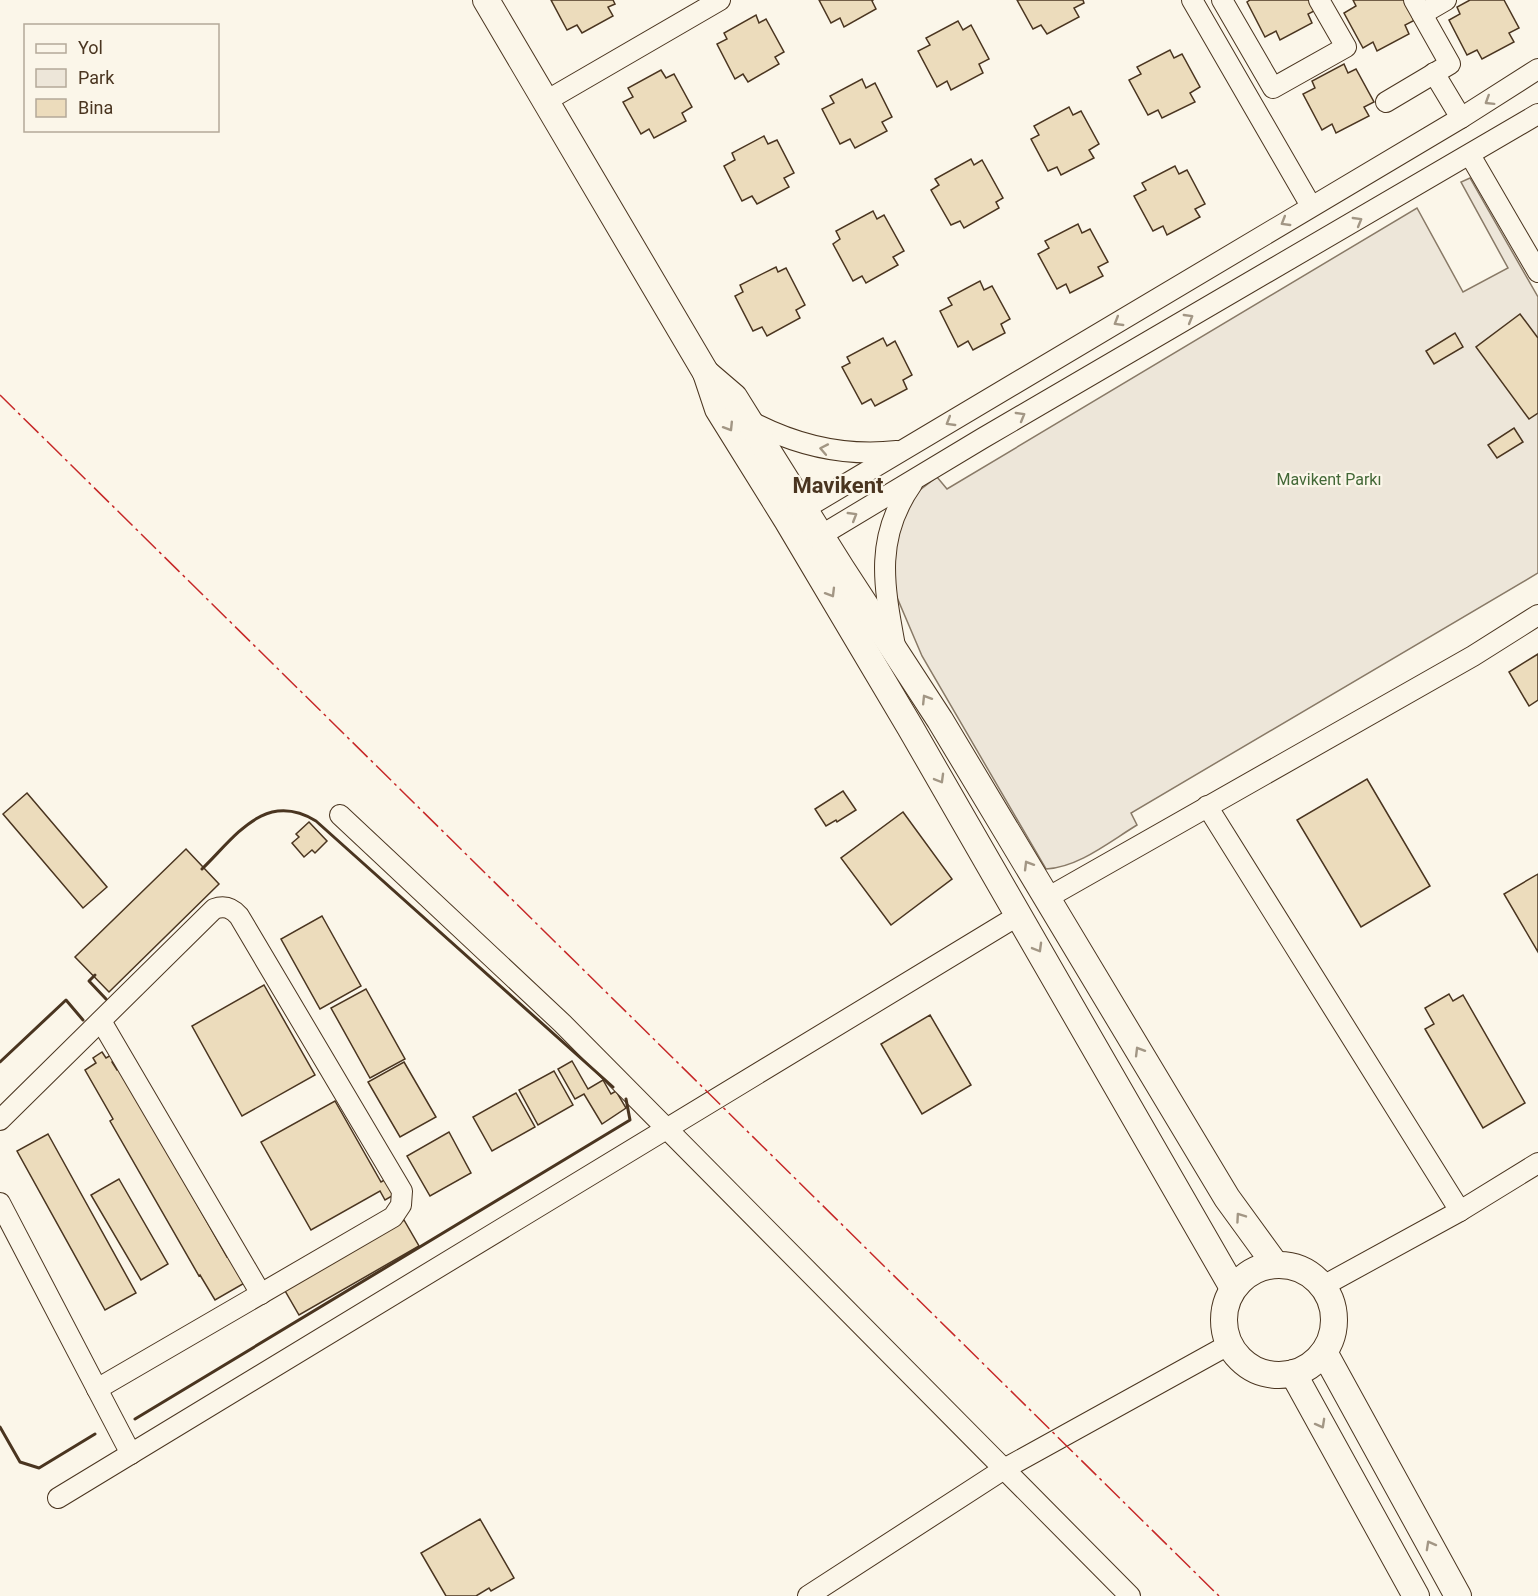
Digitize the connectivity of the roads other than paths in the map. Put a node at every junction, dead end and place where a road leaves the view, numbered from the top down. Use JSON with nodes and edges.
{"nodes":[{"id":1,"x":486,"y":0,"type":"edge"},
{"id":2,"x":720,"y":0,"type":"edge"},
{"id":3,"x":1192,"y":0,"type":"edge"},
{"id":4,"x":1222,"y":0,"type":"edge"},
{"id":5,"x":1319,"y":0,"type":"edge"},
{"id":6,"x":1446,"y":0,"type":"edge"},
{"id":7,"x":1418,"y":7,"type":"edge"},
{"id":8,"x":1538,"y":69,"type":"edge"},
{"id":9,"x":1434,"y":73,"type":"junction"},
{"id":10,"x":546,"y":101,"type":"junction"},
{"id":11,"x":1386,"y":102,"type":"dead end"},
{"id":12,"x":1538,"y":114,"type":"edge"},
{"id":13,"x":1461,"y":118,"type":"junction"},
{"id":14,"x":1470,"y":155,"type":"junction"},
{"id":15,"x":1311,"y":206,"type":"junction"},
{"id":16,"x":1538,"y":272,"type":"edge"},
{"id":17,"x":706,"y":373,"type":"junction"},
{"id":18,"x":750,"y":421,"type":"junction"},
{"id":19,"x":903,"y":450,"type":"junction"},
{"id":20,"x":915,"y":480,"type":"junction"},
{"id":21,"x":796,"y":514,"type":"junction"},
{"id":22,"x":812,"y":541,"type":"junction"},
{"id":23,"x":1538,"y":615,"type":"edge"},
{"id":24,"x":896,"y":651,"type":"junction"},
{"id":25,"x":1207,"y":806,"type":"junction"},
{"id":26,"x":340,"y":815,"type":"dead end"},
{"id":27,"x":1047,"y":898,"type":"junction"},
{"id":28,"x":1019,"y":915,"type":"junction"},
{"id":29,"x":101,"y":1021,"type":"junction"},
{"id":30,"x":0,"y":1120,"type":"edge"},
{"id":31,"x":667,"y":1129,"type":"junction"},
{"id":32,"x":1538,"y":1163,"type":"edge"},
{"id":33,"x":0,"y":1203,"type":"edge"},
{"id":34,"x":1460,"y":1211,"type":"junction"},
{"id":35,"x":1275,"y":1264,"type":"junction"},
{"id":36,"x":1323,"y":1286,"type":"junction"},
{"id":37,"x":1233,"y":1288,"type":"junction"},
{"id":38,"x":261,"y":1294,"type":"junction"},
{"id":39,"x":1230,"y":1344,"type":"junction"},
{"id":40,"x":1324,"y":1352,"type":"junction"},
{"id":41,"x":1293,"y":1373,"type":"junction"},
{"id":42,"x":97,"y":1389,"type":"junction"},
{"id":43,"x":131,"y":1454,"type":"junction"},
{"id":44,"x":1004,"y":1469,"type":"junction"},
{"id":45,"x":58,"y":1498,"type":"dead end"},
{"id":46,"x":808,"y":1596,"type":"edge"},
{"id":47,"x":1130,"y":1596,"type":"edge"},
{"id":48,"x":1416,"y":1596,"type":"edge"},
{"id":49,"x":1458,"y":1596,"type":"edge"}],
"edges":[{"from":1,"to":10,"type":"main road"},
{"from":2,"to":10,"type":"street"},
{"from":3,"to":15,"type":"street"},
{"from":4,"to":5,"type":"street"},
{"from":6,"to":7,"type":"street"},
{"from":7,"to":9,"type":"street"},
{"from":8,"to":13,"type":"street","one_way":true},
{"from":9,"to":11,"type":"street"},
{"from":9,"to":13,"type":"street"},
{"from":10,"to":17,"type":"main road"},
{"from":12,"to":14,"type":"street"},
{"from":13,"to":15,"type":"street"},
{"from":14,"to":16,"type":"street"},
{"from":20,"to":14,"type":"street","one_way":true},
{"from":15,"to":19,"type":"street","one_way":true},
{"from":17,"to":18,"type":"main road"},
{"from":17,"to":21,"type":"main road","one_way":true},
{"from":19,"to":18,"type":"street","one_way":true},
{"from":18,"to":21,"type":"main road"},
{"from":19,"to":21,"type":"street"},
{"from":22,"to":20,"type":"street","one_way":true},
{"from":20,"to":24,"type":"street"},
{"from":21,"to":22,"type":"main road"},
{"from":22,"to":24,"type":"main road"},
{"from":22,"to":28,"type":"main road","one_way":true},
{"from":23,"to":25,"type":"street"},
{"from":27,"to":24,"type":"main road","one_way":true},
{"from":25,"to":27,"type":"street"},
{"from":25,"to":34,"type":"street"},
{"from":26,"to":31,"type":"street"},
{"from":35,"to":27,"type":"main road","one_way":true},
{"from":28,"to":31,"type":"street"},
{"from":28,"to":37,"type":"main road","one_way":true},
{"from":29,"to":30,"type":"street"},
{"from":29,"to":38,"type":"street"},
{"from":29,"to":38,"type":"street"},
{"from":31,"to":43,"type":"street"},
{"from":31,"to":44,"type":"street"},
{"from":32,"to":34,"type":"street"},
{"from":33,"to":42,"type":"street"},
{"from":34,"to":36,"type":"street"},
{"from":35,"to":36,"type":"main road"},
{"from":35,"to":37,"type":"main road"},
{"from":36,"to":40,"type":"main road"},
{"from":37,"to":39,"type":"main road"},
{"from":38,"to":42,"type":"street"},
{"from":39,"to":41,"type":"main road"},
{"from":39,"to":44,"type":"street"},
{"from":40,"to":41,"type":"main road"},
{"from":49,"to":40,"type":"main road","one_way":true},
{"from":41,"to":48,"type":"main road","one_way":true},
{"from":42,"to":43,"type":"street"},
{"from":43,"to":45,"type":"street"},
{"from":44,"to":46,"type":"street"},
{"from":44,"to":47,"type":"street"}]}
